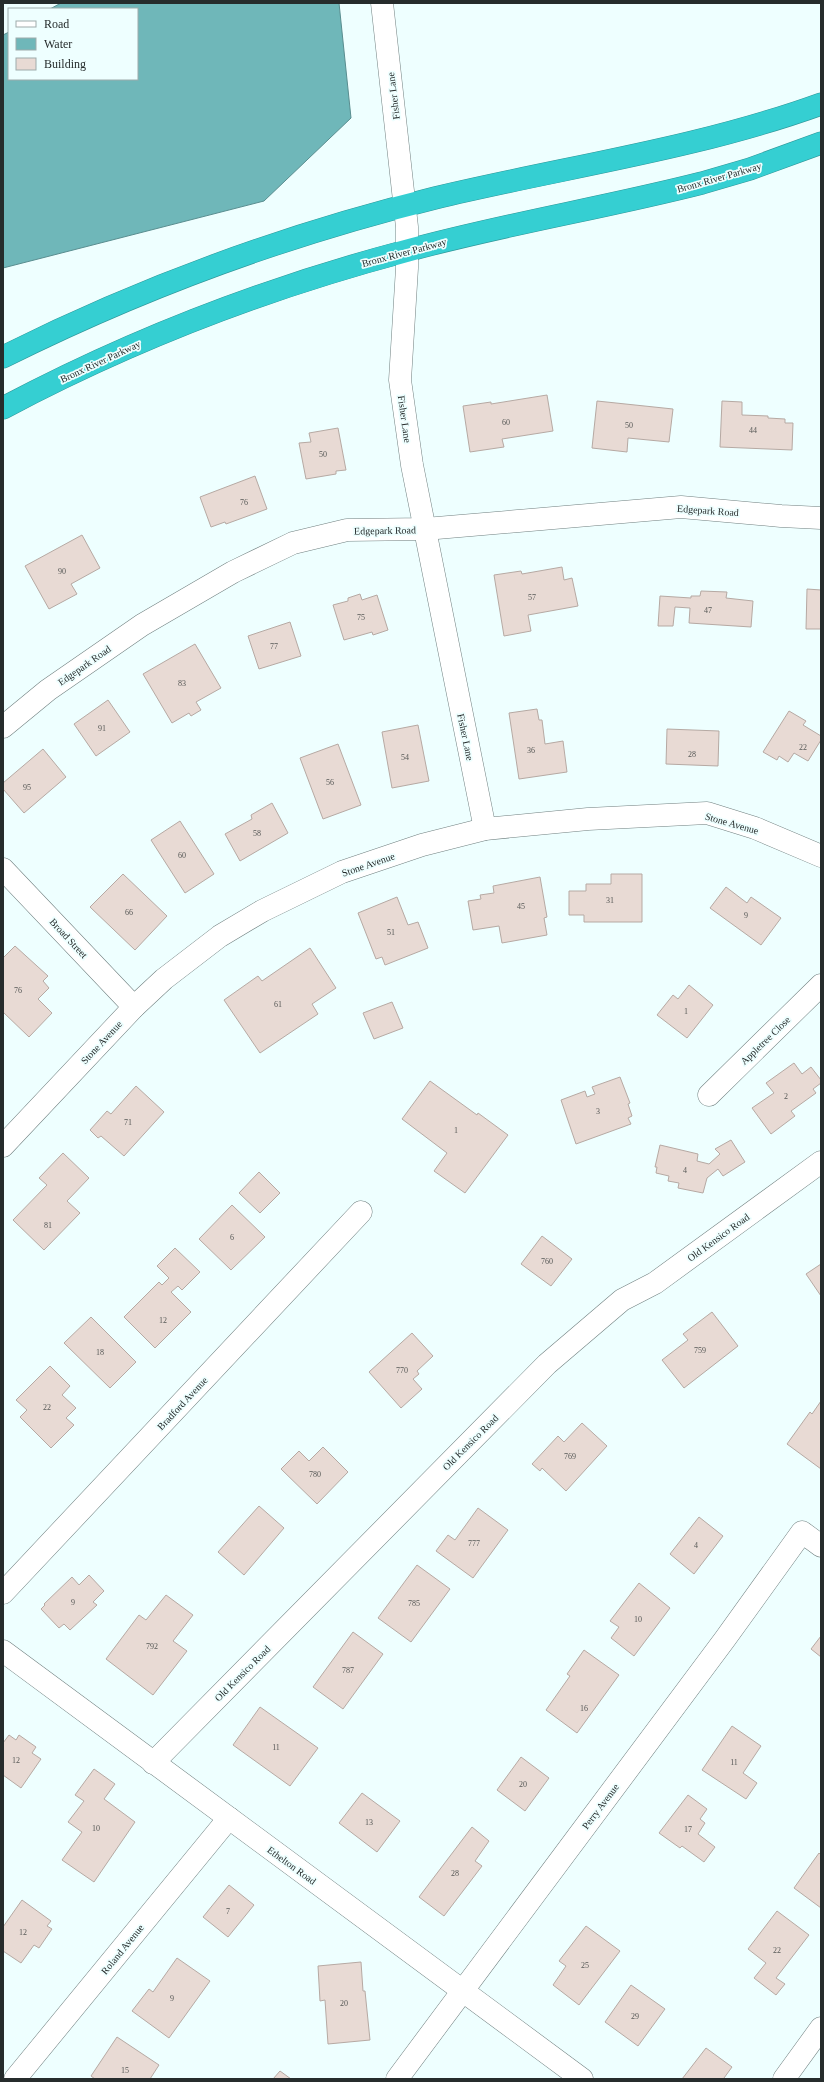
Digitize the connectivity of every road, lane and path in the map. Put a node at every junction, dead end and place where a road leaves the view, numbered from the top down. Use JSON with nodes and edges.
{"nodes":[{"id":1,"x":382,"y":3,"type":"edge"},
{"id":2,"x":821,"y":104,"type":"edge"},
{"id":3,"x":821,"y":143,"type":"edge"},
{"id":4,"x":406,"y":206,"type":"junction"},
{"id":5,"x":407,"y":250,"type":"junction"},
{"id":6,"x":3,"y":357,"type":"edge"},
{"id":7,"x":3,"y":408,"type":"edge"},
{"id":8,"x":821,"y":518,"type":"edge"},
{"id":9,"x":425,"y":529,"type":"junction"},
{"id":10,"x":3,"y":727,"type":"edge"},
{"id":11,"x":485,"y":829,"type":"junction"},
{"id":12,"x":821,"y":856,"type":"edge"},
{"id":13,"x":3,"y":869,"type":"edge"},
{"id":14,"x":821,"y":985,"type":"edge"},
{"id":15,"x":134,"y":1007,"type":"junction"},
{"id":16,"x":709,"y":1095,"type":"dead end"},
{"id":17,"x":3,"y":1146,"type":"edge"},
{"id":18,"x":821,"y":1162,"type":"edge"},
{"id":19,"x":361,"y":1212,"type":"dead end"},
{"id":20,"x":821,"y":1546,"type":"edge"},
{"id":21,"x":3,"y":1593,"type":"edge"},
{"id":22,"x":3,"y":1651,"type":"edge"},
{"id":23,"x":154,"y":1763,"type":"junction"},
{"id":24,"x":228,"y":1818,"type":"junction"},
{"id":25,"x":462,"y":1990,"type":"junction"},
{"id":26,"x":821,"y":2028,"type":"edge"},
{"id":27,"x":15,"y":2079,"type":"edge"},
{"id":28,"x":397,"y":2079,"type":"edge"},
{"id":29,"x":582,"y":2079,"type":"edge"},
{"id":30,"x":784,"y":2079,"type":"edge"}],
"edges":[{"from":1,"to":4,"type":"street","name":"Fisher Lane"},
{"from":2,"to":4,"type":"highway"},
{"from":3,"to":5,"type":"highway","name":"Bronx River Parkway"},
{"from":4,"to":5,"type":"street","name":"Fisher Lane"},
{"from":4,"to":6,"type":"highway"},
{"from":5,"to":7,"type":"highway","name":"Bronx River Parkway"},
{"from":5,"to":9,"type":"street","name":"Fisher Lane"},
{"from":8,"to":9,"type":"street","name":"Edgepark Road"},
{"from":9,"to":10,"type":"street","name":"Edgepark Road"},
{"from":9,"to":11,"type":"street","name":"Fisher Lane"},
{"from":11,"to":12,"type":"street","name":"Stone Avenue"},
{"from":11,"to":15,"type":"street","name":"Stone Avenue"},
{"from":13,"to":15,"type":"street","name":"Broad Street"},
{"from":14,"to":16,"type":"street","name":"Appletree Close"},
{"from":15,"to":17,"type":"street","name":"Stone Avenue"},
{"from":18,"to":23,"type":"street","name":"Old Kensico Road"},
{"from":19,"to":21,"type":"street","name":"Bradford Avenue"},
{"from":20,"to":25,"type":"street","name":"Perry Avenue"},
{"from":22,"to":23,"type":"street","name":"Ethelton Road"},
{"from":23,"to":24,"type":"street","name":"Ethelton Road"},
{"from":24,"to":25,"type":"street","name":"Ethelton Road"},
{"from":24,"to":27,"type":"street","name":"Roland Avenue"},
{"from":25,"to":28,"type":"street","name":"Perry Avenue"},
{"from":25,"to":29,"type":"street","name":"Ethelton Road"},
{"from":26,"to":30,"type":"street"}]}
